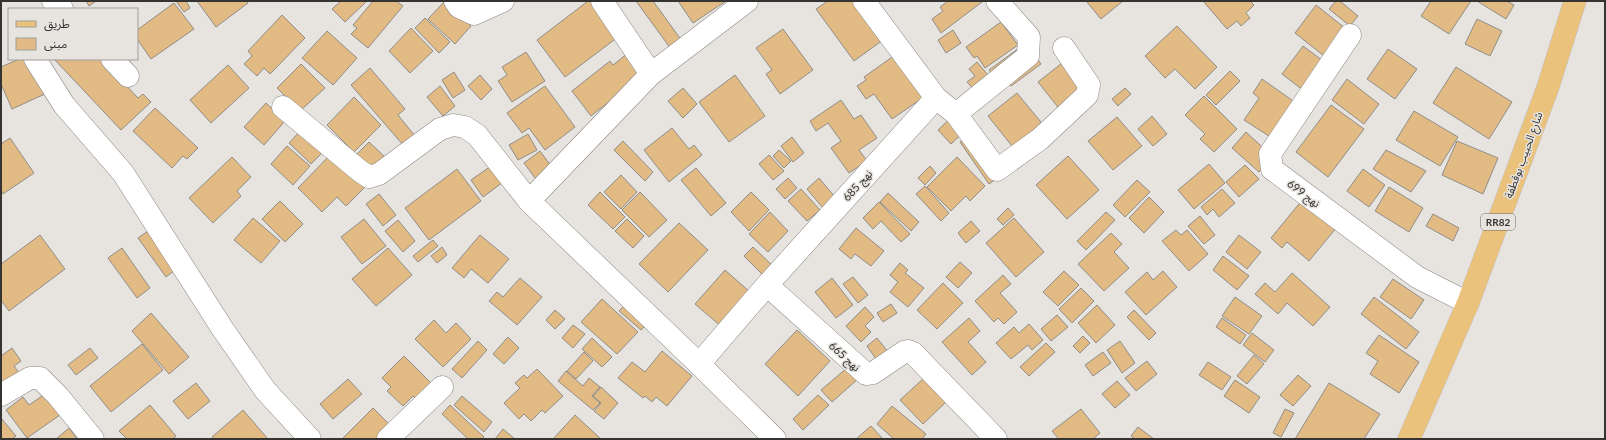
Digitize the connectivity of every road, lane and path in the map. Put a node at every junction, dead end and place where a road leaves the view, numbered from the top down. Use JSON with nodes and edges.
{"nodes":[{"id":1,"x":53,"y":1,"type":"edge"},
{"id":2,"x":455,"y":1,"type":"edge"},
{"id":3,"x":503,"y":1,"type":"edge"},
{"id":4,"x":602,"y":1,"type":"edge"},
{"id":5,"x":747,"y":1,"type":"edge"},
{"id":6,"x":864,"y":1,"type":"edge"},
{"id":7,"x":997,"y":1,"type":"edge"},
{"id":8,"x":1575,"y":1,"type":"edge"},
{"id":9,"x":61,"y":8,"type":"edge"},
{"id":10,"x":1350,"y":35,"type":"dead end"},
{"id":11,"x":1064,"y":48,"type":"dead end"},
{"id":12,"x":36,"y":60,"type":"edge"},
{"id":13,"x":113,"y":60,"type":"edge"},
{"id":14,"x":651,"y":74,"type":"junction"},
{"id":15,"x":128,"y":76,"type":"dead end"},
{"id":16,"x":936,"y":98,"type":"junction"},
{"id":17,"x":283,"y":106,"type":"dead end"},
{"id":18,"x":956,"y":114,"type":"junction"},
{"id":19,"x":529,"y":201,"type":"junction"},
{"id":20,"x":767,"y":285,"type":"junction"},
{"id":21,"x":1468,"y":303,"type":"junction"},
{"id":22,"x":699,"y":364,"type":"junction"},
{"id":23,"x":442,"y":387,"type":"dead end"},
{"id":24,"x":1,"y":395,"type":"edge"},
{"id":25,"x":93,"y":439,"type":"edge"},
{"id":26,"x":310,"y":439,"type":"edge"},
{"id":27,"x":388,"y":439,"type":"edge"},
{"id":28,"x":775,"y":439,"type":"edge"},
{"id":29,"x":996,"y":439,"type":"edge"},
{"id":30,"x":1408,"y":439,"type":"edge"}],
"edges":[{"from":1,"to":9,"type":"street"},
{"from":2,"to":3,"type":"street"},
{"from":4,"to":14,"type":"street"},
{"from":5,"to":14,"type":"street"},
{"from":6,"to":16,"type":"street"},
{"from":7,"to":18,"type":"street"},
{"from":8,"to":21,"type":"main road","name":"شارع الحبيب بوقطفة","number":"RR82"},
{"from":10,"to":21,"type":"street","name":"نهج 699"},
{"from":11,"to":18,"type":"street"},
{"from":12,"to":26,"type":"street"},
{"from":13,"to":15,"type":"street"},
{"from":14,"to":19,"type":"street"},
{"from":16,"to":18,"type":"street"},
{"from":16,"to":20,"type":"street","name":"نهج 685"},
{"from":17,"to":19,"type":"street"},
{"from":19,"to":22,"type":"street"},
{"from":20,"to":22,"type":"street","name":"نهج 685"},
{"from":20,"to":29,"type":"street","name":"نهج 665"},
{"from":21,"to":30,"type":"main road","name":"شارع الحبيب بوقطفة","number":"RR82"},
{"from":22,"to":28,"type":"street"},
{"from":23,"to":27,"type":"street"},
{"from":24,"to":25,"type":"street"}]}
